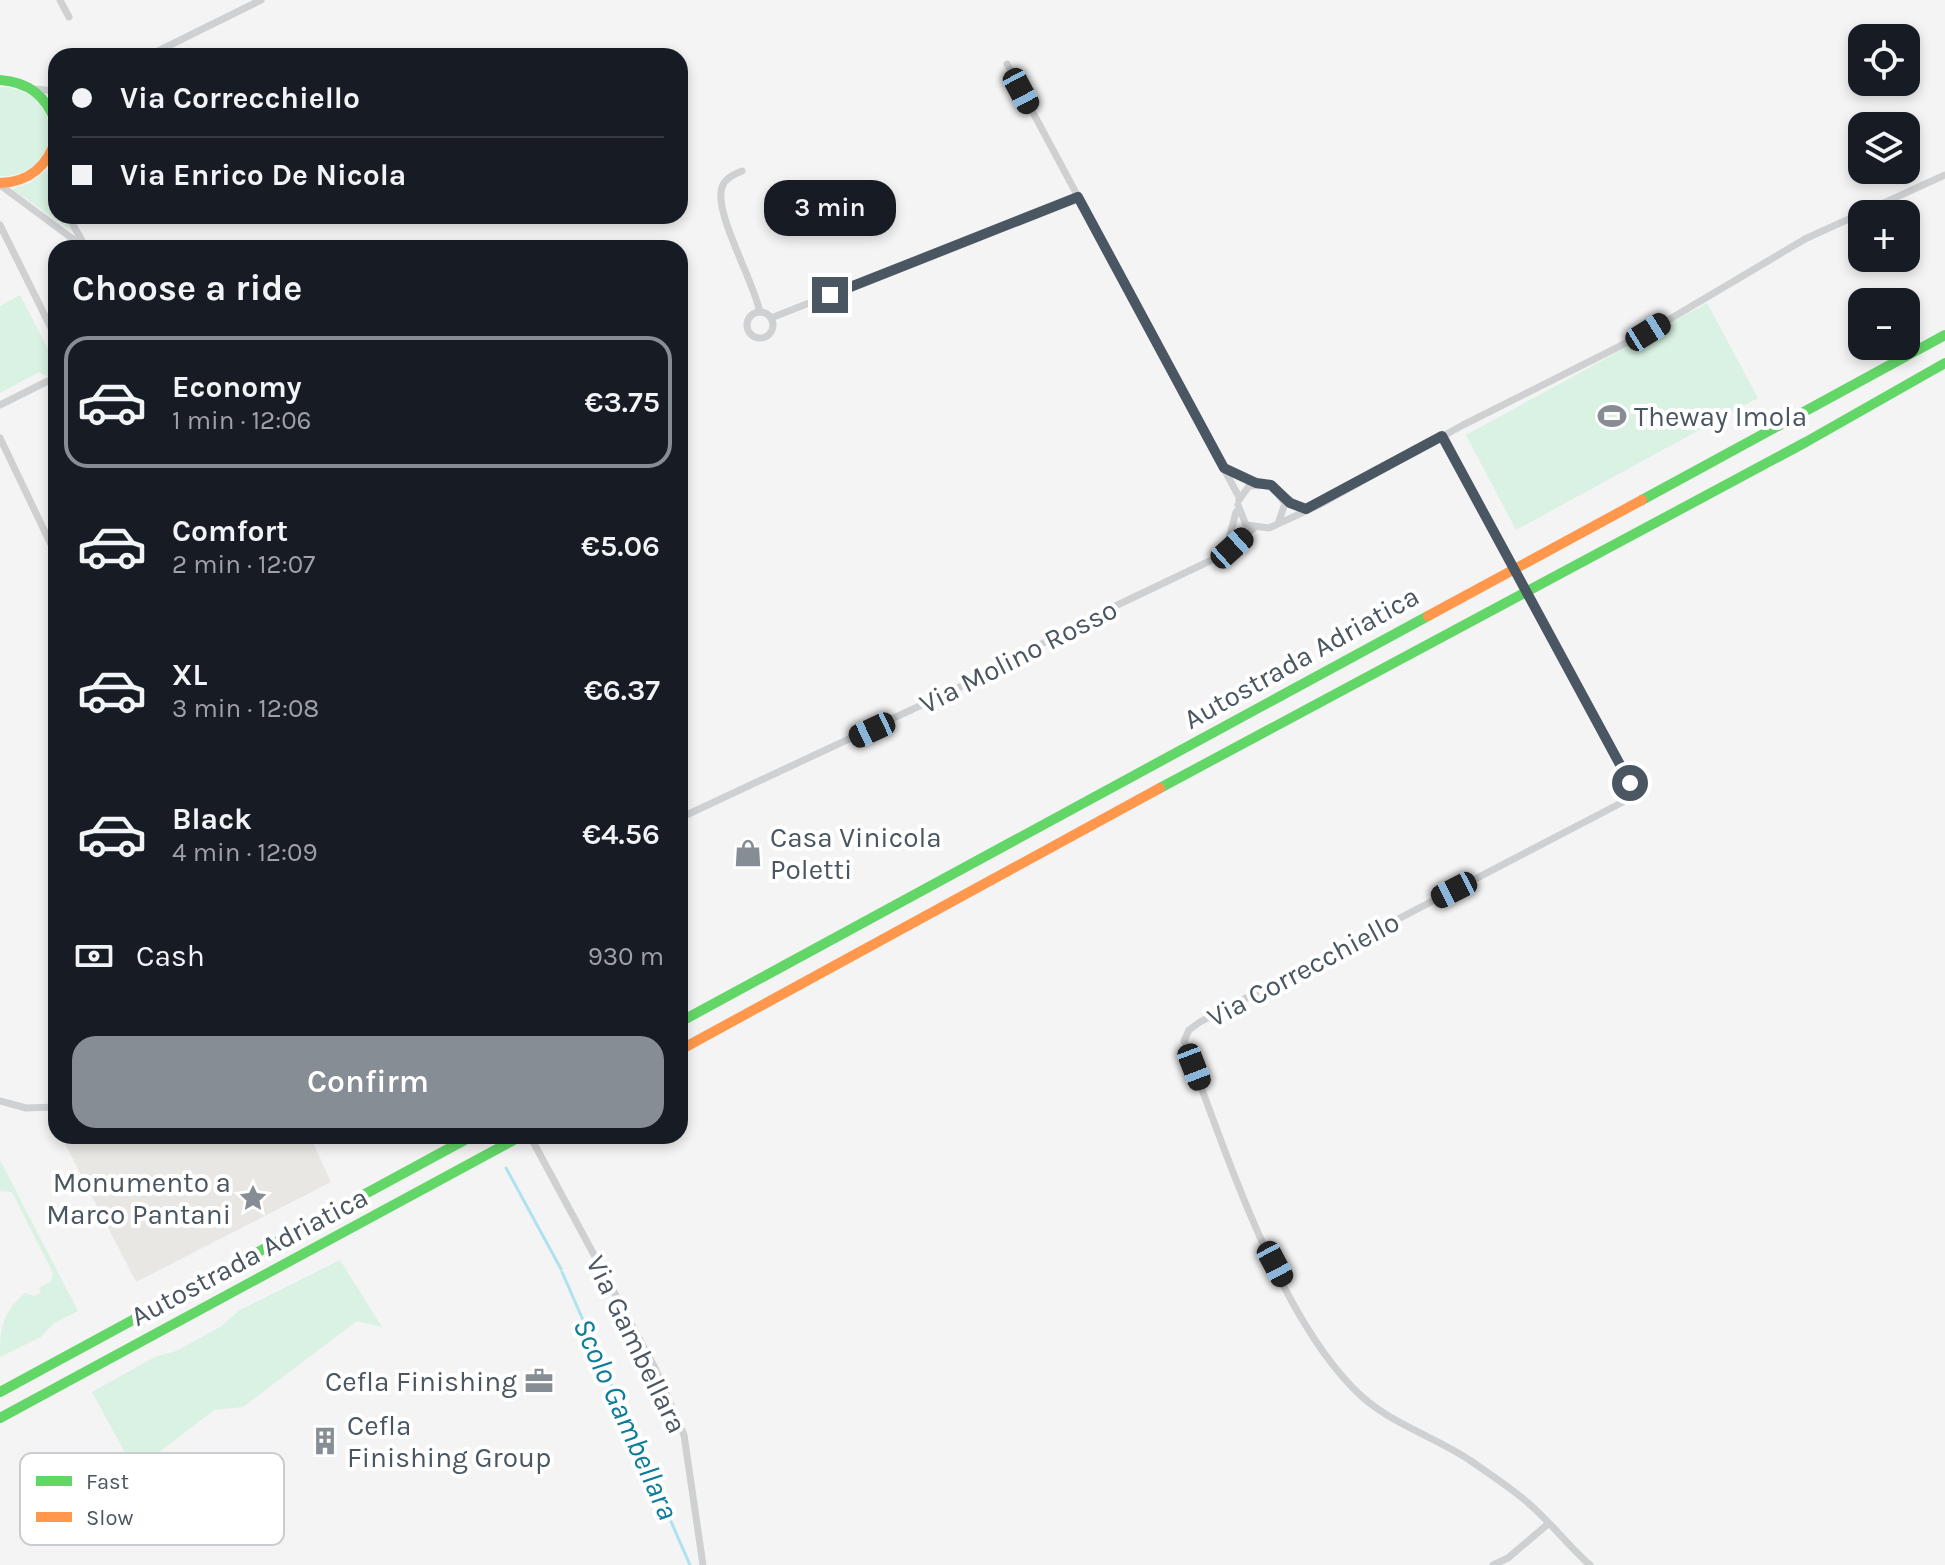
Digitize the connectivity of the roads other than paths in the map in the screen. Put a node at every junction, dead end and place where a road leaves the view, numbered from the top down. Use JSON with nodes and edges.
{"nodes":[{"id":1,"x":60,"y":0,"type":"edge"},
{"id":2,"x":255,"y":1,"type":"edge"},
{"id":3,"x":69,"y":17,"type":"dead end"},
{"id":4,"x":164,"y":48,"type":"edge"},
{"id":5,"x":1007,"y":64,"type":"dead end"},
{"id":6,"x":0,"y":70,"type":"edge"},
{"id":7,"x":0,"y":80,"type":"edge"},
{"id":8,"x":15,"y":80,"type":"junction"},
{"id":9,"x":34,"y":89,"type":"junction"},
{"id":10,"x":48,"y":90,"type":"edge"},
{"id":11,"x":48,"y":102,"type":"edge"},
{"id":12,"x":48,"y":157,"type":"edge"},
{"id":13,"x":742,"y":171,"type":"dead end"},
{"id":14,"x":1945,"y":175,"type":"edge"},
{"id":15,"x":0,"y":184,"type":"edge"},
{"id":16,"x":1078,"y":197,"type":"junction"},
{"id":17,"x":48,"y":220,"type":"edge"},
{"id":18,"x":53,"y":224,"type":"edge"},
{"id":19,"x":0,"y":225,"type":"edge"},
{"id":20,"x":74,"y":240,"type":"edge"},
{"id":21,"x":760,"y":312,"type":"junction"},
{"id":22,"x":771,"y":318,"type":"junction"},
{"id":23,"x":48,"y":322,"type":"edge"},
{"id":24,"x":1945,"y":335,"type":"edge"},
{"id":25,"x":1945,"y":363,"type":"edge"},
{"id":26,"x":48,"y":381,"type":"edge"},
{"id":27,"x":0,"y":405,"type":"edge"},
{"id":28,"x":1442,"y":436,"type":"junction"},
{"id":29,"x":0,"y":438,"type":"edge"},
{"id":30,"x":1224,"y":468,"type":"junction"},
{"id":31,"x":1256,"y":483,"type":"junction"},
{"id":32,"x":1282,"y":495,"type":"junction"},
{"id":33,"x":1239,"y":501,"type":"junction"},
{"id":34,"x":1306,"y":509,"type":"junction"},
{"id":35,"x":1276,"y":524,"type":"junction"},
{"id":36,"x":1253,"y":529,"type":"junction"},
{"id":37,"x":48,"y":538,"type":"edge"},
{"id":38,"x":1225,"y":552,"type":"junction"},
{"id":39,"x":688,"y":814,"type":"edge"},
{"id":40,"x":688,"y":1018,"type":"edge"},
{"id":41,"x":688,"y":1046,"type":"edge"},
{"id":42,"x":0,"y":1101,"type":"edge"},
{"id":43,"x":48,"y":1107,"type":"edge"},
{"id":44,"x":457,"y":1144,"type":"edge"},
{"id":45,"x":506,"y":1144,"type":"edge"},
{"id":46,"x":534,"y":1144,"type":"edge"},
{"id":47,"x":0,"y":1392,"type":"edge"},
{"id":48,"x":0,"y":1418,"type":"edge"},
{"id":49,"x":1548,"y":1524,"type":"junction"},
{"id":50,"x":703,"y":1565,"type":"edge"},
{"id":51,"x":1493,"y":1565,"type":"edge"},
{"id":52,"x":1590,"y":1565,"type":"edge"}],
"edges":[{"from":1,"to":3,"type":"street"},
{"from":2,"to":4,"type":"street"},
{"from":5,"to":16,"type":"street"},
{"from":6,"to":8,"type":"main road"},
{"from":7,"to":8,"type":"main road"},
{"from":8,"to":9,"type":"main road"},
{"from":9,"to":10,"type":"street"},
{"from":9,"to":11,"type":"main road"},
{"from":12,"to":15,"type":"main road"},
{"from":13,"to":21,"type":"street"},
{"from":14,"to":28,"type":"street"},
{"from":15,"to":17,"type":"street"},
{"from":16,"to":22,"type":"street"},
{"from":16,"to":30,"type":"street"},
{"from":18,"to":20,"type":"street"},
{"from":19,"to":23,"type":"street"},
{"from":21,"to":22,"type":"street"},
{"from":21,"to":22,"type":"street"},
{"from":24,"to":40,"type":"main road","name":"Autostrada Adriatica"},
{"from":25,"to":41,"type":"main road","name":"Autostrada Adriatica"},
{"from":26,"to":27,"type":"street"},
{"from":28,"to":34,"type":"street"},
{"from":28,"to":49,"type":"street","name":"Via Correcchiello","bridge":true},
{"from":29,"to":37,"type":"street"},
{"from":30,"to":31,"type":"street"},
{"from":30,"to":33,"type":"street"},
{"from":31,"to":32,"type":"street"},
{"from":31,"to":33,"type":"street"},
{"from":32,"to":34,"type":"street"},
{"from":32,"to":35,"type":"street"},
{"from":33,"to":36,"type":"street"},
{"from":33,"to":38,"type":"street"},
{"from":34,"to":35,"type":"street"},
{"from":35,"to":36,"type":"street"},
{"from":36,"to":38,"type":"street","name":"Via Molino Rosso"},
{"from":38,"to":39,"type":"street","name":"Via Molino Rosso"},
{"from":42,"to":43,"type":"street"},
{"from":44,"to":47,"type":"main road","name":"Autostrada Adriatica"},
{"from":45,"to":48,"type":"main road","name":"Autostrada Adriatica"},
{"from":46,"to":50,"type":"street","name":"Via Gambellara"},
{"from":49,"to":51,"type":"street"},
{"from":49,"to":52,"type":"street","name":"Via Correcchiello"}]}
